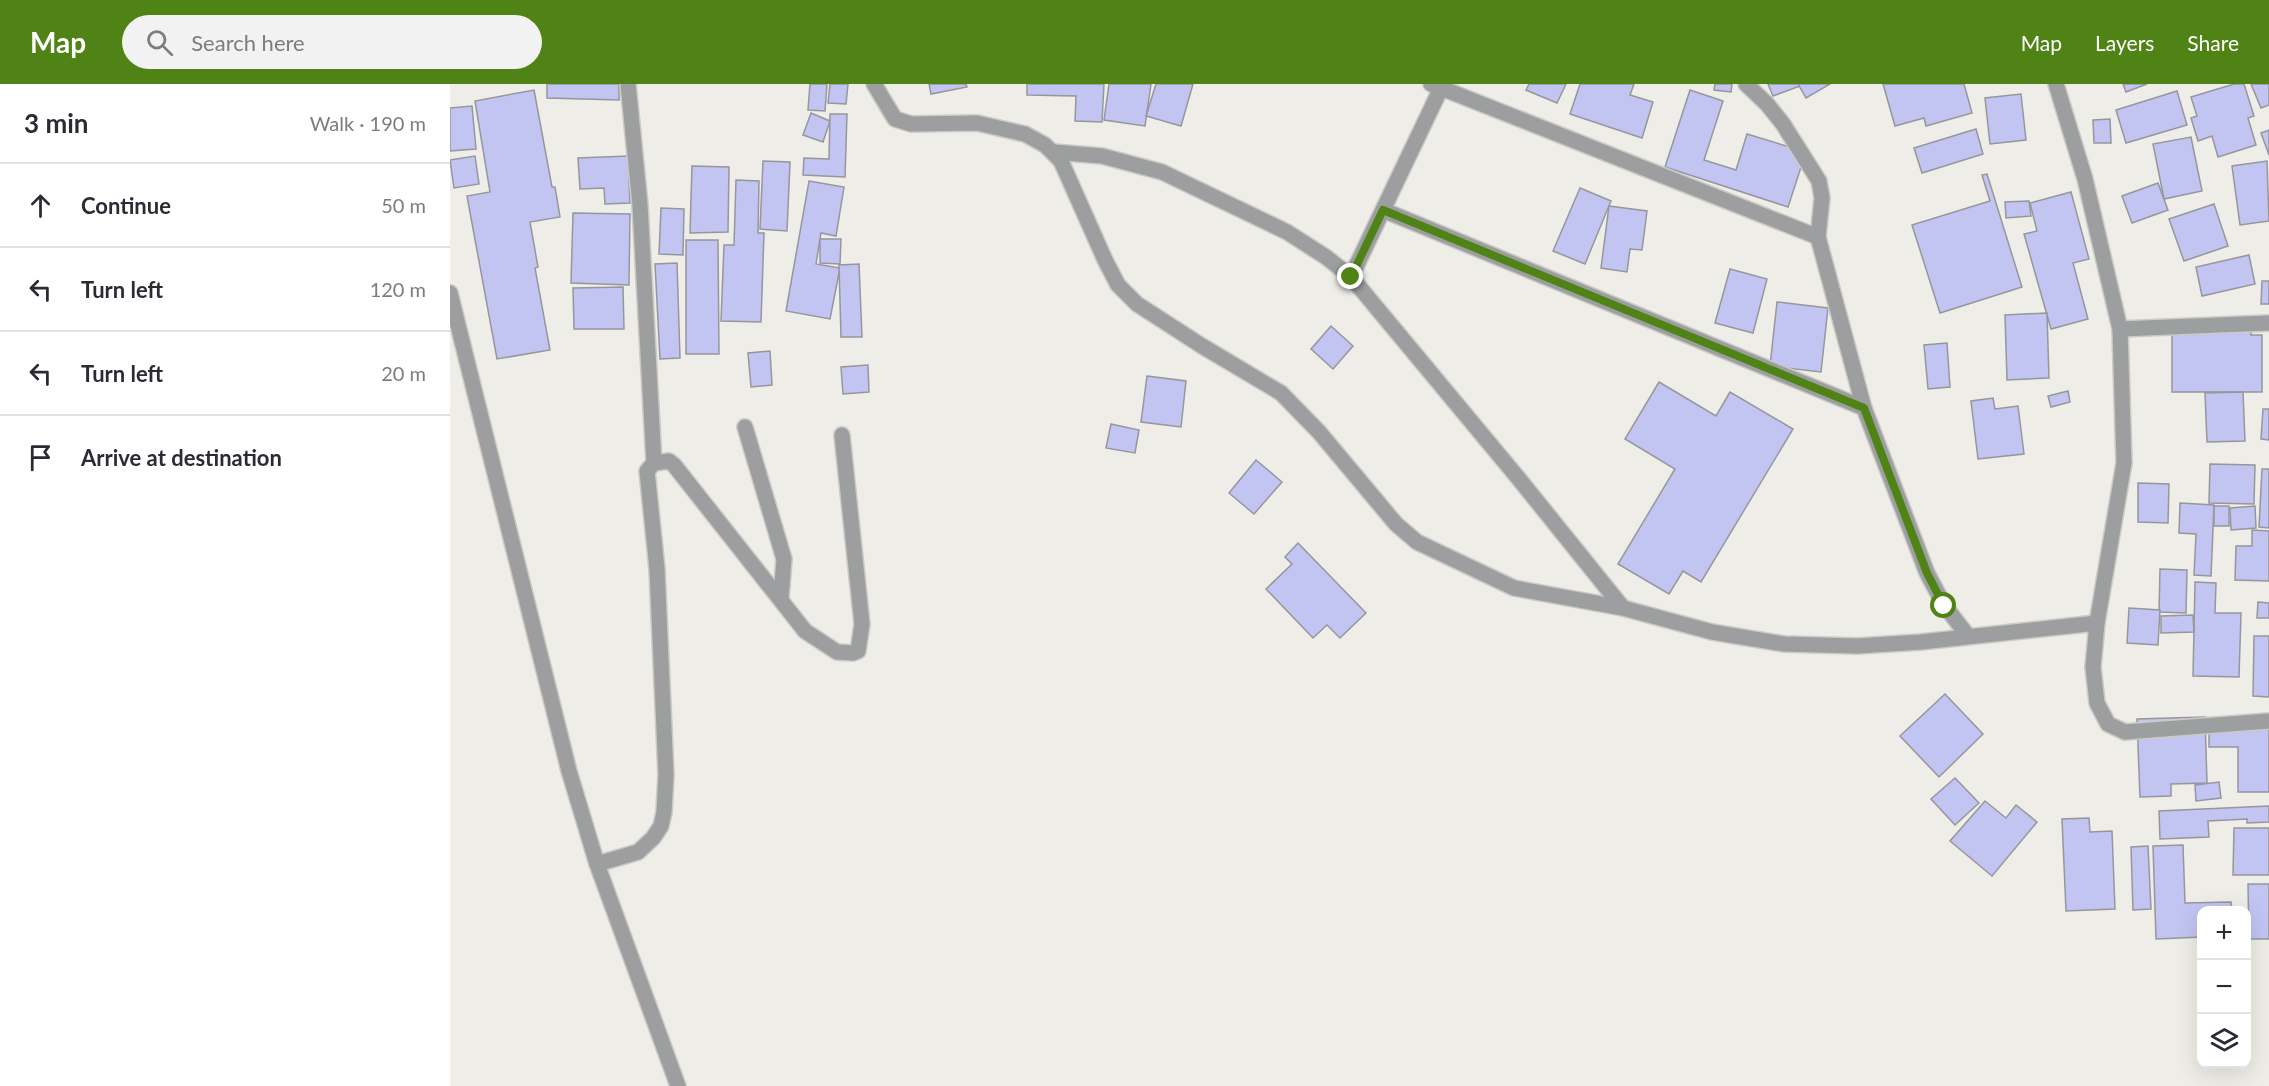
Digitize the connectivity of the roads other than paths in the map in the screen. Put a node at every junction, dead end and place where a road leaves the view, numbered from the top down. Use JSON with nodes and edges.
{"nodes":[{"id":1,"x":628,"y":84,"type":"edge"},
{"id":2,"x":874,"y":84,"type":"edge"},
{"id":3,"x":1746,"y":84,"type":"edge"},
{"id":4,"x":2056,"y":84,"type":"edge"},
{"id":5,"x":1439,"y":85,"type":"edge"},
{"id":6,"x":1054,"y":152,"type":"junction"},
{"id":7,"x":1383,"y":210,"type":"junction"},
{"id":8,"x":1818,"y":237,"type":"junction"},
{"id":9,"x":1351,"y":277,"type":"junction"},
{"id":10,"x":450,"y":293,"type":"edge"},
{"id":11,"x":2269,"y":323,"type":"edge"},
{"id":12,"x":2120,"y":329,"type":"junction"},
{"id":13,"x":1864,"y":408,"type":"junction"},
{"id":14,"x":745,"y":428,"type":"dead end"},
{"id":15,"x":842,"y":435,"type":"dead end"},
{"id":16,"x":654,"y":463,"type":"junction"},
{"id":17,"x":781,"y":598,"type":"junction"},
{"id":18,"x":1623,"y":608,"type":"junction"},
{"id":19,"x":2097,"y":623,"type":"junction"},
{"id":20,"x":1968,"y":636,"type":"junction"},
{"id":21,"x":2269,"y":721,"type":"edge"},
{"id":22,"x":597,"y":864,"type":"junction"},
{"id":23,"x":678,"y":1086,"type":"edge"}],
"edges":[{"from":1,"to":16,"type":"street"},
{"from":2,"to":6,"type":"street"},
{"from":3,"to":8,"type":"street"},
{"from":4,"to":12,"type":"street"},
{"from":5,"to":7,"type":"street"},
{"from":5,"to":8,"type":"street"},
{"from":6,"to":9,"type":"street"},
{"from":6,"to":18,"type":"street"},
{"from":7,"to":9,"type":"street"},
{"from":7,"to":13,"type":"street"},
{"from":8,"to":13,"type":"street"},
{"from":9,"to":18,"type":"street"},
{"from":10,"to":22,"type":"street"},
{"from":11,"to":12,"type":"street"},
{"from":12,"to":19,"type":"street"},
{"from":13,"to":20,"type":"street"},
{"from":14,"to":17,"type":"street"},
{"from":15,"to":17,"type":"street"},
{"from":16,"to":17,"type":"street"},
{"from":16,"to":22,"type":"street"},
{"from":18,"to":20,"type":"street"},
{"from":19,"to":20,"type":"street"},
{"from":19,"to":21,"type":"street"},
{"from":22,"to":23,"type":"street"}]}
